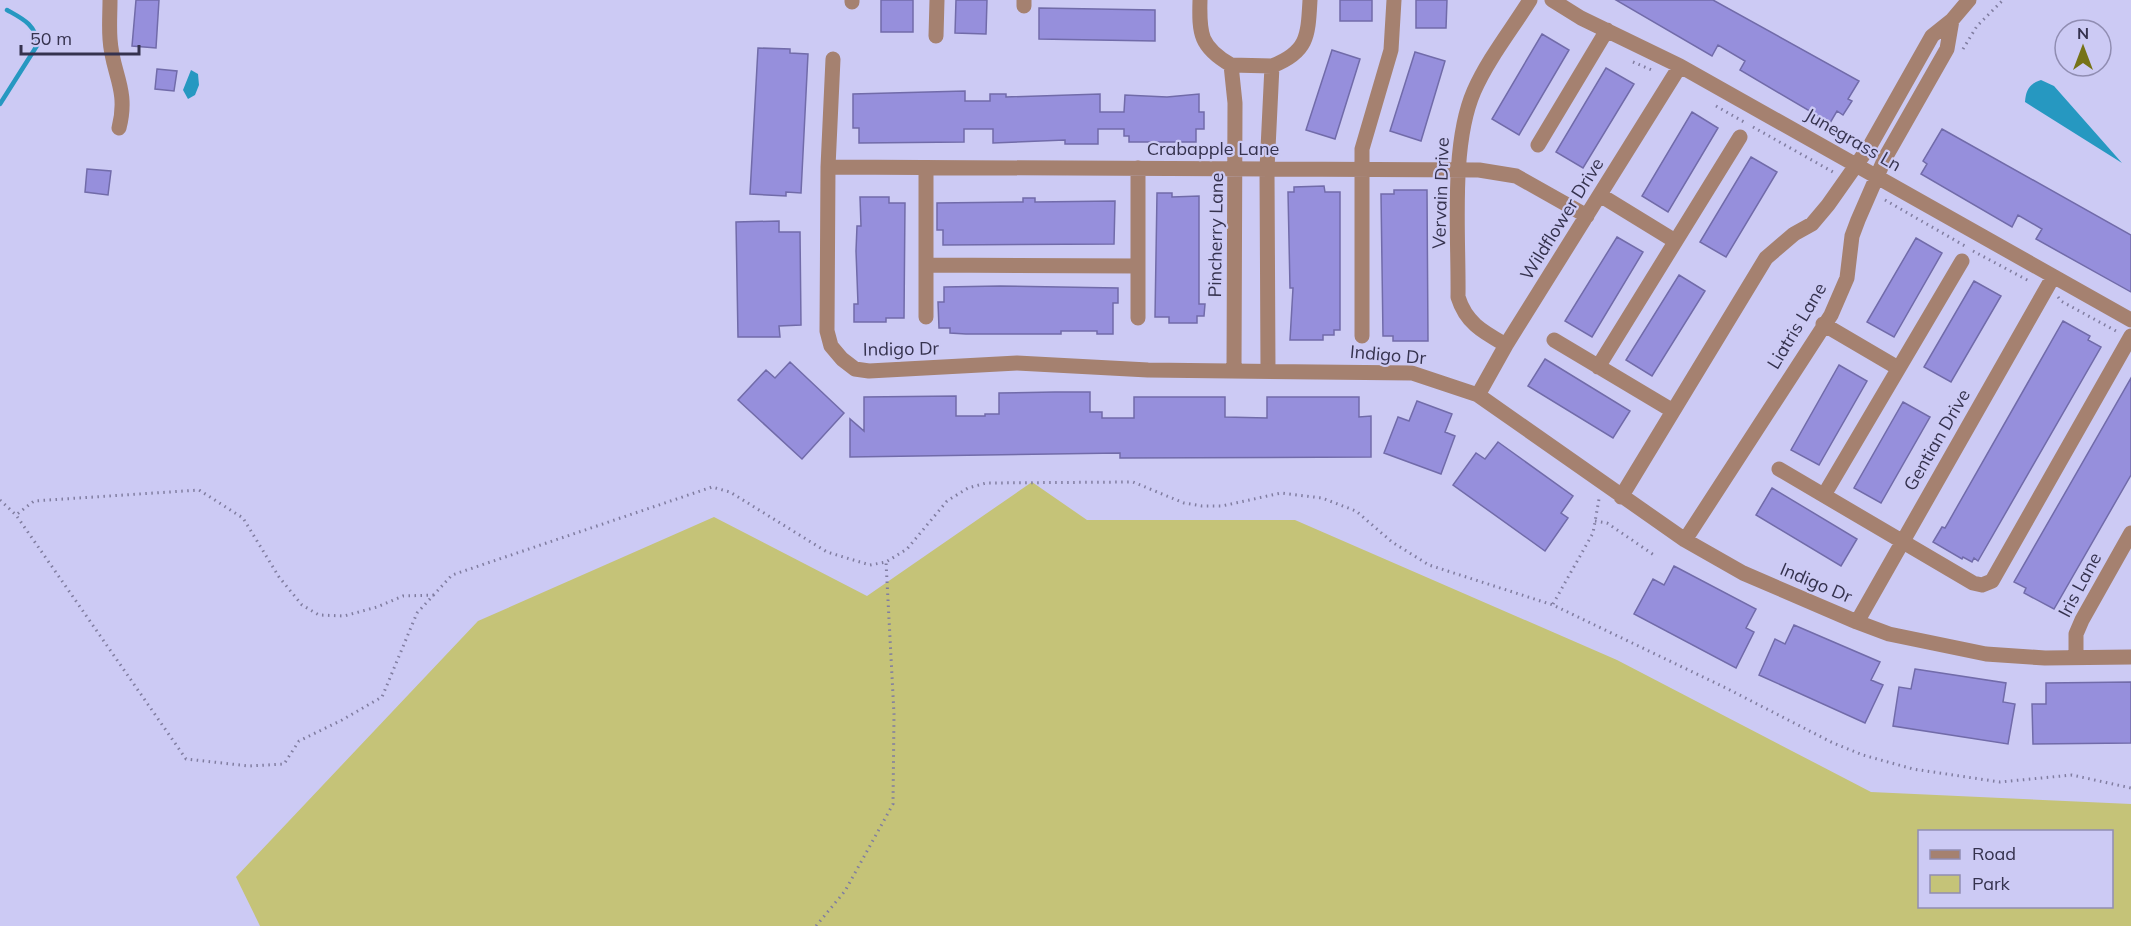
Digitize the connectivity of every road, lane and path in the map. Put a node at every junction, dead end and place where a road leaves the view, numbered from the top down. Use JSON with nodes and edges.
{"nodes":[{"id":1,"x":110,"y":0,"type":"edge"},
{"id":2,"x":937,"y":0,"type":"edge"},
{"id":3,"x":1200,"y":0,"type":"edge"},
{"id":4,"x":1310,"y":0,"type":"edge"},
{"id":5,"x":1394,"y":0,"type":"edge"},
{"id":6,"x":1530,"y":0,"type":"edge"},
{"id":7,"x":1552,"y":0,"type":"edge"},
{"id":8,"x":1970,"y":0,"type":"edge"},
{"id":9,"x":1952,"y":20,"type":"junction"},
{"id":10,"x":1607,"y":30,"type":"junction"},
{"id":11,"x":936,"y":36,"type":"dead end"},
{"id":12,"x":1624,"y":58,"type":"dead end"},
{"id":13,"x":833,"y":59,"type":"dead end"},
{"id":14,"x":1231,"y":65,"type":"junction"},
{"id":15,"x":1272,"y":66,"type":"junction"},
{"id":16,"x":1676,"y":72,"type":"junction"},
{"id":17,"x":1709,"y":102,"type":"dead end"},
{"id":18,"x":119,"y":128,"type":"dead end"},
{"id":19,"x":1740,"y":137,"type":"dead end"},
{"id":20,"x":1538,"y":145,"type":"dead end"},
{"id":21,"x":1857,"y":164,"type":"junction"},
{"id":22,"x":828,"y":167,"type":"junction"},
{"id":23,"x":1138,"y":168,"type":"junction"},
{"id":24,"x":1362,"y":168,"type":"junction"},
{"id":25,"x":926,"y":169,"type":"junction"},
{"id":26,"x":1267,"y":169,"type":"junction"},
{"id":27,"x":1460,"y":169,"type":"junction"},
{"id":28,"x":1237,"y":170,"type":"junction"},
{"id":29,"x":1847,"y":178,"type":"junction"},
{"id":30,"x":1875,"y":184,"type":"junction"},
{"id":31,"x":1600,"y":195,"type":"junction"},
{"id":32,"x":1587,"y":216,"type":"junction"},
{"id":33,"x":1675,"y":241,"type":"junction"},
{"id":34,"x":1962,"y":261,"type":"dead end"},
{"id":35,"x":926,"y":266,"type":"junction"},
{"id":36,"x":1138,"y":266,"type":"junction"},
{"id":37,"x":2049,"y":284,"type":"junction"},
{"id":38,"x":926,"y":317,"type":"dead end"},
{"id":39,"x":1138,"y":318,"type":"dead end"},
{"id":40,"x":2131,"y":320,"type":"edge"},
{"id":41,"x":1823,"y":324,"type":"junction"},
{"id":42,"x":1362,"y":336,"type":"dead end"},
{"id":43,"x":2131,"y":336,"type":"edge"},
{"id":44,"x":1554,"y":339,"type":"dead end"},
{"id":45,"x":1506,"y":345,"type":"junction"},
{"id":46,"x":1598,"y":367,"type":"junction"},
{"id":47,"x":1898,"y":368,"type":"junction"},
{"id":48,"x":1234,"y":370,"type":"junction"},
{"id":49,"x":1268,"y":370,"type":"junction"},
{"id":50,"x":1478,"y":394,"type":"junction"},
{"id":51,"x":1673,"y":411,"type":"junction"},
{"id":52,"x":1779,"y":469,"type":"dead end"},
{"id":53,"x":1824,"y":495,"type":"junction"},
{"id":54,"x":1622,"y":497,"type":"junction"},
{"id":55,"x":0,"y":500,"type":"edge"},
{"id":56,"x":16,"y":515,"type":"junction"},
{"id":57,"x":1595,"y":521,"type":"dead end"},
{"id":58,"x":2131,"y":533,"type":"edge"},
{"id":59,"x":1685,"y":540,"type":"junction"},
{"id":60,"x":1902,"y":542,"type":"junction"},
{"id":61,"x":1654,"y":555,"type":"dead end"},
{"id":62,"x":886,"y":562,"type":"junction"},
{"id":63,"x":434,"y":595,"type":"junction"},
{"id":64,"x":1857,"y":622,"type":"junction"},
{"id":65,"x":2131,"y":657,"type":"edge"},
{"id":66,"x":2076,"y":658,"type":"junction"},
{"id":67,"x":2131,"y":788,"type":"edge"},
{"id":68,"x":816,"y":926,"type":"edge"}],
"edges":[{"from":1,"to":18,"type":"street"},
{"from":2,"to":11,"type":"street"},
{"from":3,"to":14,"type":"street"},
{"from":4,"to":15,"type":"street"},
{"from":5,"to":24,"type":"street"},
{"from":6,"to":27,"type":"street","name":"Vervain Drive"},
{"from":7,"to":10,"type":"street","name":"Junegrass Ln"},
{"from":8,"to":9,"type":"street"},
{"from":9,"to":21,"type":"street"},
{"from":9,"to":30,"type":"street","name":"Liatris Lane"},
{"from":10,"to":16,"type":"street","name":"Junegrass Ln"},
{"from":10,"to":20,"type":"street"},
{"from":12,"to":16,"type":"path"},
{"from":13,"to":22,"type":"street","name":"Indigo Dr"},
{"from":14,"to":15,"type":"street"},
{"from":14,"to":28,"type":"street","name":"Pincherry Lane"},
{"from":15,"to":26,"type":"street"},
{"from":16,"to":21,"type":"street","name":"Junegrass Ln"},
{"from":16,"to":31,"type":"street","name":"Wildflower Drive"},
{"from":17,"to":29,"type":"path"},
{"from":19,"to":33,"type":"street"},
{"from":21,"to":29,"type":"street"},
{"from":21,"to":30,"type":"street","name":"Junegrass Ln"},
{"from":22,"to":25,"type":"street","name":"Crabapple Lane"},
{"from":22,"to":48,"type":"street","name":"Indigo Dr"},
{"from":23,"to":25,"type":"street","name":"Crabapple Lane"},
{"from":23,"to":28,"type":"street","name":"Crabapple Lane"},
{"from":23,"to":36,"type":"street"},
{"from":24,"to":26,"type":"street","name":"Crabapple Lane"},
{"from":24,"to":27,"type":"street","name":"Crabapple Lane"},
{"from":24,"to":42,"type":"street"},
{"from":25,"to":35,"type":"street"},
{"from":26,"to":28,"type":"street","name":"Crabapple Lane"},
{"from":26,"to":49,"type":"street"},
{"from":27,"to":32,"type":"street","name":"Crabapple Lane"},
{"from":27,"to":45,"type":"street","name":"Vervain Drive"},
{"from":28,"to":48,"type":"street","name":"Pincherry Lane"},
{"from":29,"to":51,"type":"street"},
{"from":30,"to":37,"type":"street","name":"Junegrass Ln"},
{"from":30,"to":37,"type":"path"},
{"from":30,"to":41,"type":"street","name":"Liatris Lane"},
{"from":31,"to":32,"type":"street","name":"Wildflower Drive"},
{"from":31,"to":33,"type":"street"},
{"from":32,"to":45,"type":"street","name":"Wildflower Drive"},
{"from":33,"to":46,"type":"street"},
{"from":34,"to":47,"type":"street"},
{"from":35,"to":36,"type":"street"},
{"from":35,"to":38,"type":"street"},
{"from":36,"to":39,"type":"street"},
{"from":37,"to":40,"type":"street","name":"Junegrass Ln"},
{"from":37,"to":43,"type":"path"},
{"from":37,"to":60,"type":"street","name":"Gentian Drive"},
{"from":41,"to":47,"type":"street"},
{"from":41,"to":59,"type":"street","name":"Liatris Lane"},
{"from":43,"to":60,"type":"street"},
{"from":44,"to":46,"type":"street"},
{"from":45,"to":50,"type":"street","name":"Wildflower Drive"},
{"from":46,"to":51,"type":"street"},
{"from":47,"to":53,"type":"street"},
{"from":48,"to":49,"type":"street","name":"Indigo Dr"},
{"from":49,"to":50,"type":"street","name":"Indigo Dr"},
{"from":50,"to":54,"type":"street","name":"Indigo Dr"},
{"from":51,"to":54,"type":"street"},
{"from":52,"to":53,"type":"street"},
{"from":53,"to":60,"type":"street"},
{"from":54,"to":59,"type":"street","name":"Indigo Dr"},
{"from":55,"to":56,"type":"path"},
{"from":56,"to":63,"type":"path"},
{"from":56,"to":63,"type":"path"},
{"from":57,"to":61,"type":"path"},
{"from":58,"to":66,"type":"street","name":"Iris Lane"},
{"from":59,"to":64,"type":"street","name":"Indigo Dr"},
{"from":60,"to":64,"type":"street","name":"Gentian Drive"},
{"from":62,"to":63,"type":"path"},
{"from":62,"to":67,"type":"path"},
{"from":62,"to":68,"type":"path"},
{"from":64,"to":66,"type":"street","name":"Indigo Dr"},
{"from":65,"to":66,"type":"street","name":"Indigo Dr"}]}
